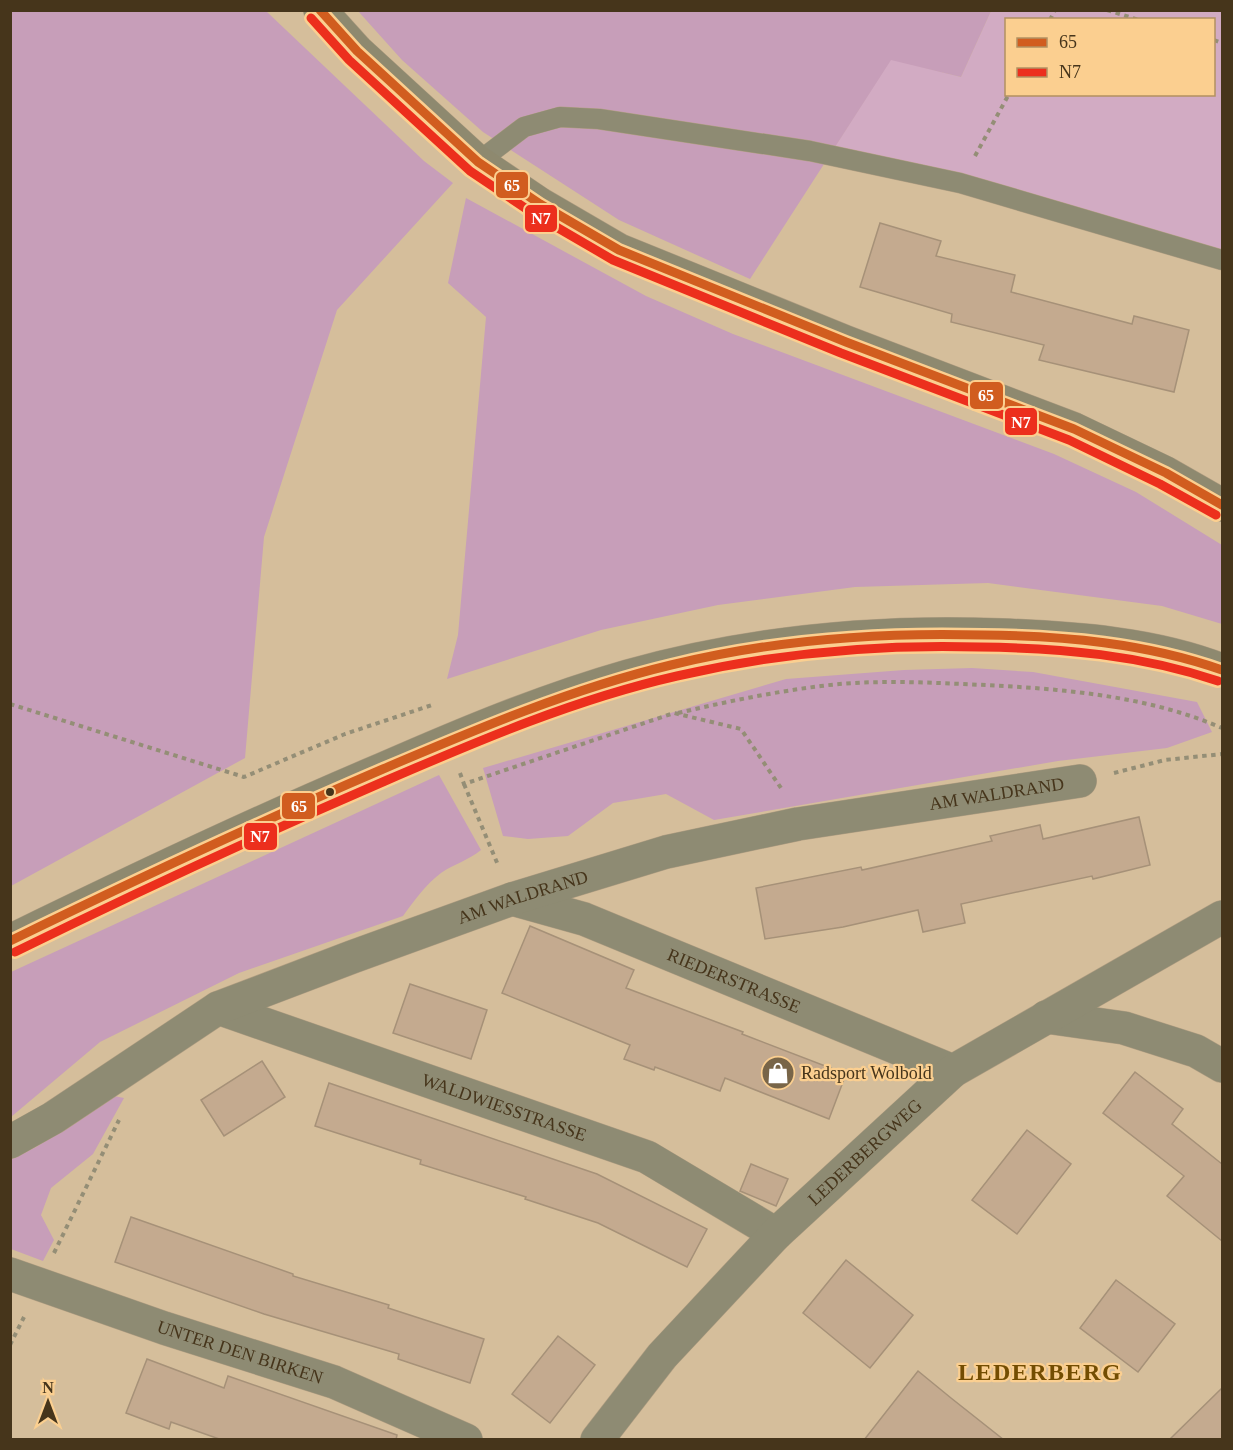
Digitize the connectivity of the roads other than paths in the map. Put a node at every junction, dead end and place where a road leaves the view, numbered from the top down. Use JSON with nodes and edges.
{"nodes":[{"id":1,"x":320,"y":10,"type":"edge"},
{"id":2,"x":478,"y":162,"type":"junction"},
{"id":3,"x":1222,"y":260,"type":"edge"},
{"id":4,"x":1222,"y":505,"type":"edge"},
{"id":5,"x":1222,"y":670,"type":"edge"},
{"id":6,"x":1080,"y":781,"type":"road end"},
{"id":7,"x":512,"y":899,"type":"junction"},
{"id":8,"x":1222,"y":917,"type":"edge"},
{"id":9,"x":10,"y":941,"type":"edge"},
{"id":10,"x":218,"y":1008,"type":"junction"},
{"id":11,"x":1046,"y":1017,"type":"junction"},
{"id":12,"x":1222,"y":1066,"type":"edge"},
{"id":13,"x":953,"y":1071,"type":"junction"},
{"id":14,"x":10,"y":1142,"type":"edge"},
{"id":15,"x":776,"y":1234,"type":"junction"},
{"id":16,"x":24,"y":1280,"type":"edge"},
{"id":17,"x":466,"y":1440,"type":"edge"},
{"id":18,"x":597,"y":1440,"type":"edge"}],
"edges":[{"from":1,"to":2,"type":"main road"},
{"from":2,"to":3,"type":"lane"},
{"from":2,"to":4,"type":"main road"},
{"from":5,"to":9,"type":"main road"},
{"from":6,"to":7,"type":"street","name":"AM WALDRAND"},
{"from":7,"to":10,"type":"street","name":"AM WALDRAND"},
{"from":7,"to":13,"type":"street","name":"RIEDERSTRASSE"},
{"from":8,"to":11,"type":"street","name":"LEDERBERGWEG"},
{"from":10,"to":14,"type":"street","name":"AM WALDRAND"},
{"from":10,"to":15,"type":"street","name":"WALDWIESSTRASSE"},
{"from":11,"to":12,"type":"street"},
{"from":11,"to":13,"type":"street","name":"LEDERBERGWEG"},
{"from":13,"to":15,"type":"street","name":"LEDERBERGWEG"},
{"from":15,"to":18,"type":"street","name":"LEDERBERGWEG"},
{"from":16,"to":17,"type":"street","name":"UNTER DEN BIRKEN"}]}
